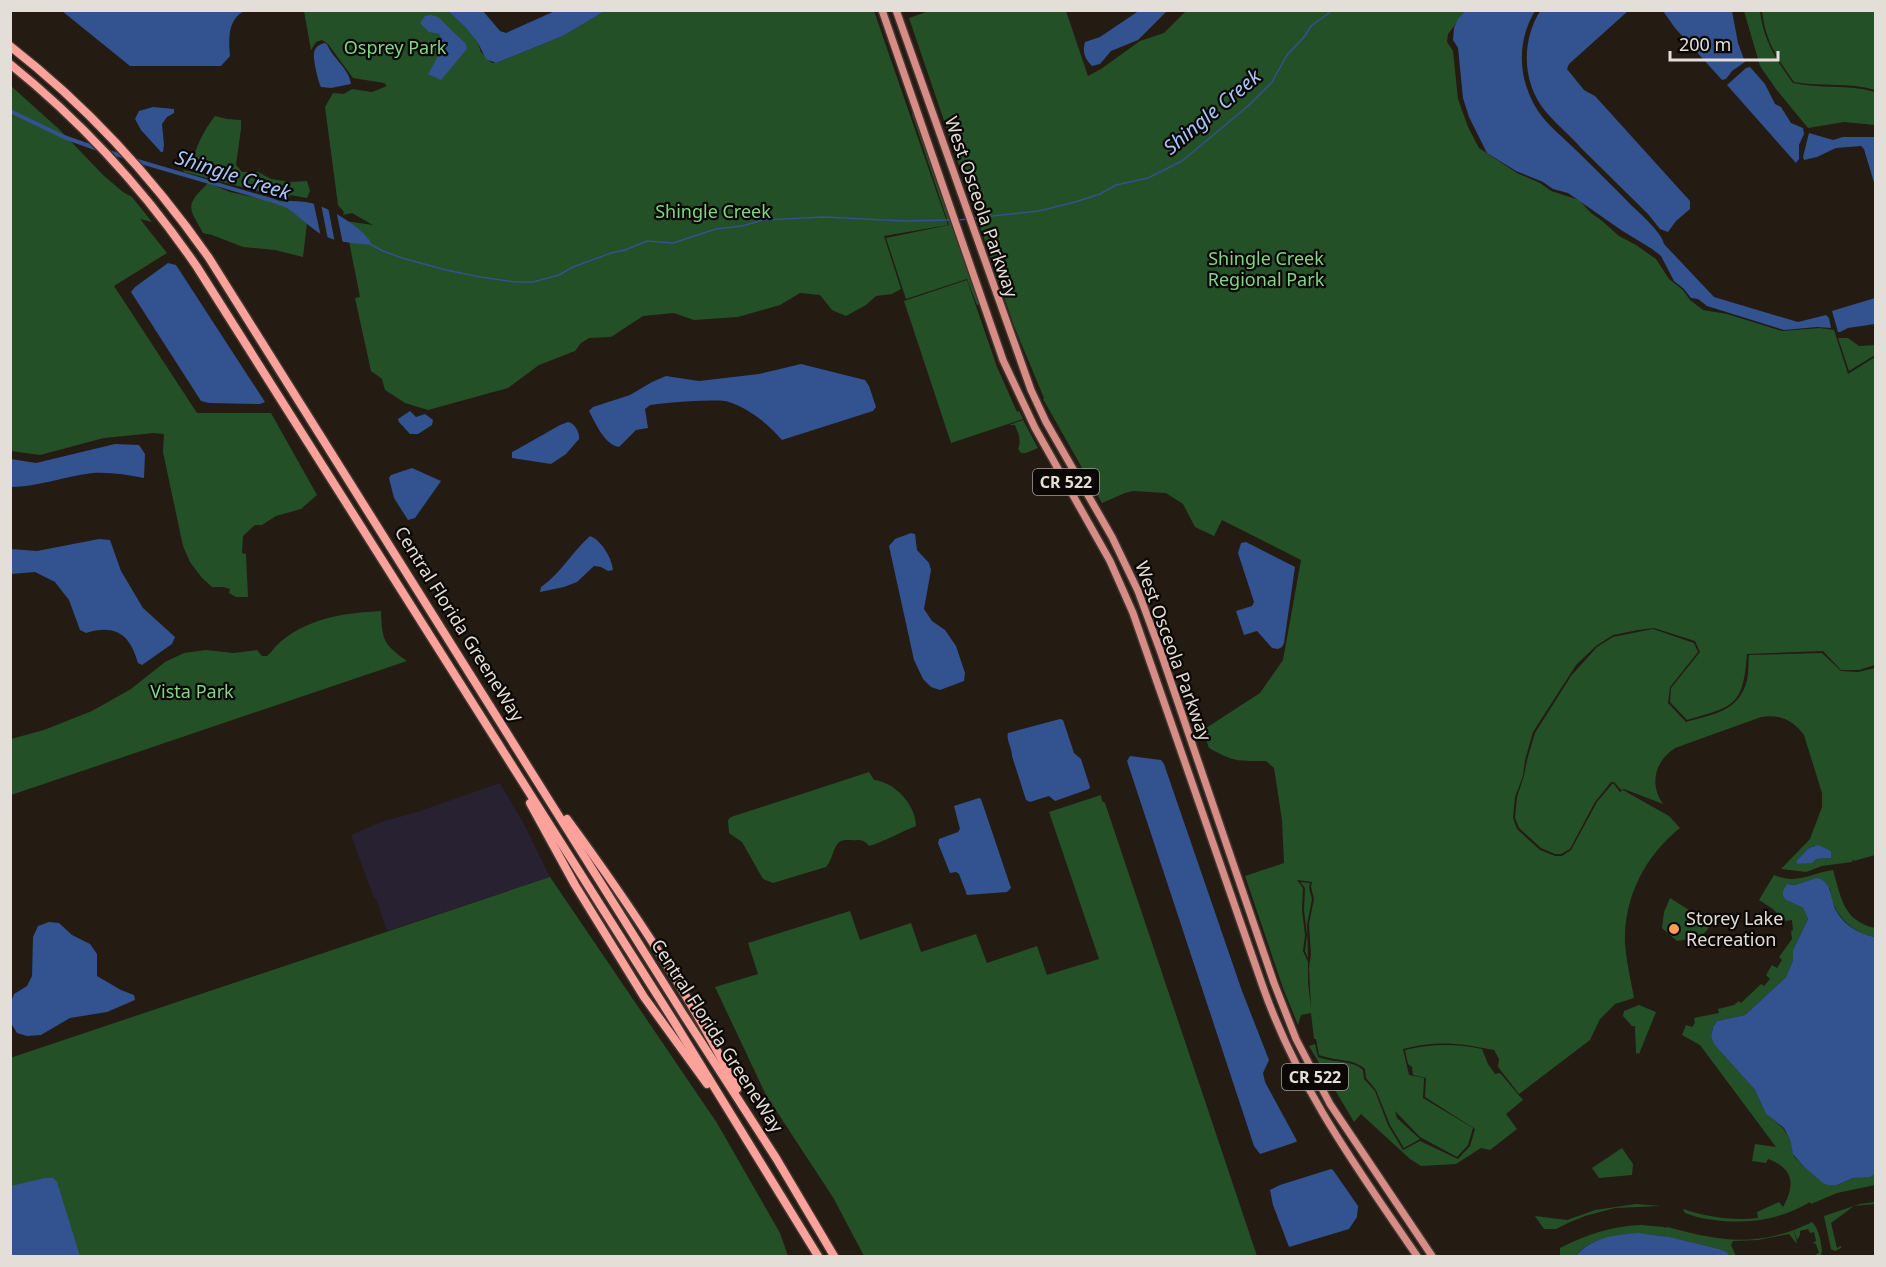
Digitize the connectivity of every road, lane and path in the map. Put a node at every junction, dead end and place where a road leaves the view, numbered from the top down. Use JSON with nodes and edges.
{"nodes":[{"id":1,"x":882,"y":10,"type":"edge"},
{"id":2,"x":896,"y":10,"type":"edge"},
{"id":3,"x":10,"y":46,"type":"edge"},
{"id":4,"x":10,"y":64,"type":"edge"},
{"id":5,"x":818,"y":1257,"type":"edge"},
{"id":6,"x":834,"y":1257,"type":"edge"},
{"id":7,"x":1417,"y":1257,"type":"edge"},
{"id":8,"x":1432,"y":1257,"type":"edge"}],
"edges":[{"from":1,"to":7,"type":"main road","name":"West Osceola Parkway","number":"CR 522"},
{"from":2,"to":8,"type":"main road","name":"West Osceola Parkway","number":"CR 522"},
{"from":3,"to":6,"type":"highway","name":"Central Florida GreeneWay"},
{"from":4,"to":5,"type":"highway","name":"Central Florida GreeneWay"}]}
